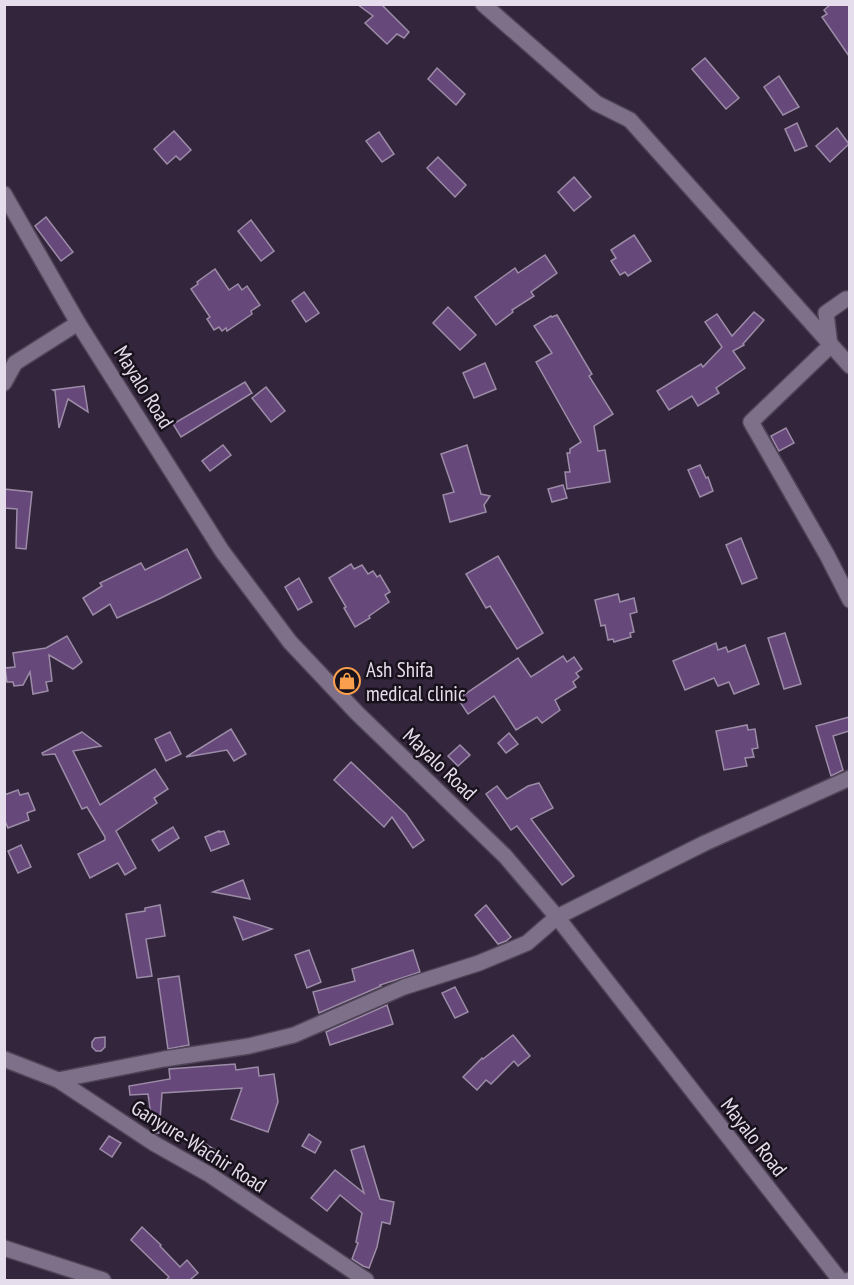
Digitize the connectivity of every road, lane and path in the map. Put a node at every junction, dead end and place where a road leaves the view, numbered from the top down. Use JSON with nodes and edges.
{"nodes":[{"id":1,"x":483,"y":4,"type":"edge"},
{"id":2,"x":4,"y":194,"type":"edge"},
{"id":3,"x":849,"y":298,"type":"edge"},
{"id":4,"x":78,"y":323,"type":"junction"},
{"id":5,"x":830,"y":346,"type":"junction"},
{"id":6,"x":849,"y":366,"type":"edge"},
{"id":7,"x":4,"y":383,"type":"edge"},
{"id":8,"x":849,"y":600,"type":"edge"},
{"id":9,"x":849,"y":778,"type":"edge"},
{"id":10,"x":557,"y":917,"type":"junction"},
{"id":11,"x":4,"y":1059,"type":"edge"},
{"id":12,"x":58,"y":1080,"type":"junction"},
{"id":13,"x":4,"y":1248,"type":"edge"},
{"id":14,"x":103,"y":1281,"type":"edge"},
{"id":15,"x":366,"y":1281,"type":"edge"},
{"id":16,"x":840,"y":1281,"type":"edge"}],
"edges":[{"from":1,"to":5,"type":"street"},
{"from":2,"to":4,"type":"street","name":"Mayalo Road"},
{"from":3,"to":5,"type":"street"},
{"from":4,"to":7,"type":"street"},
{"from":4,"to":10,"type":"street","name":"Mayalo Road"},
{"from":5,"to":6,"type":"street"},
{"from":5,"to":8,"type":"street"},
{"from":9,"to":10,"type":"street"},
{"from":10,"to":12,"type":"street"},
{"from":10,"to":16,"type":"street","name":"Mayalo Road"},
{"from":11,"to":12,"type":"street","name":"Ganyure-Wachir Road"},
{"from":12,"to":15,"type":"street","name":"Ganyure-Wachir Road"},
{"from":13,"to":14,"type":"street"}]}
